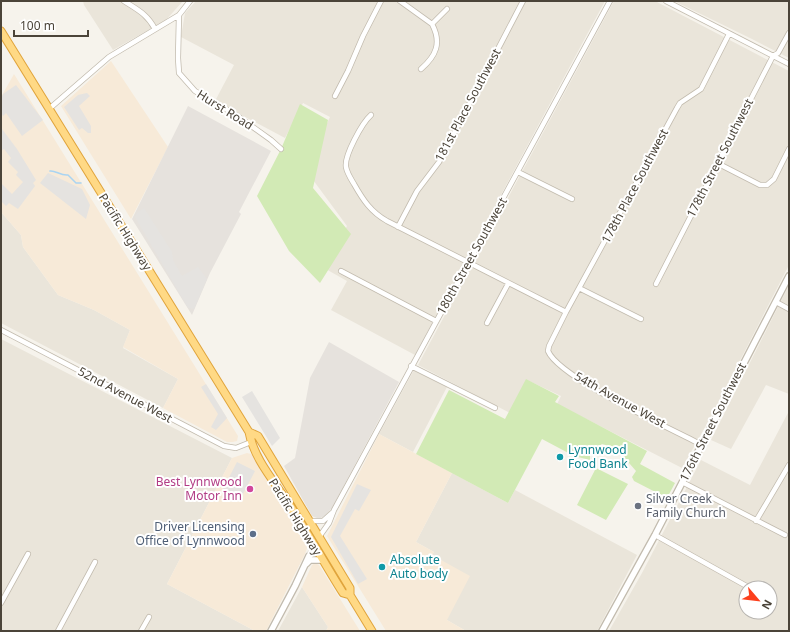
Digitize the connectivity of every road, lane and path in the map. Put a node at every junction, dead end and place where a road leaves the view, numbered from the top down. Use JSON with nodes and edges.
{"nodes":[{"id":1,"x":124,"y":1,"type":"edge"},
{"id":2,"x":190,"y":1,"type":"edge"},
{"id":3,"x":381,"y":1,"type":"edge"},
{"id":4,"x":400,"y":1,"type":"edge"},
{"id":5,"x":522,"y":1,"type":"edge"},
{"id":6,"x":610,"y":1,"type":"edge"},
{"id":7,"x":666,"y":1,"type":"edge"},
{"id":8,"x":447,"y":9,"type":"dead end"},
{"id":9,"x":179,"y":15,"type":"junction"},
{"id":10,"x":432,"y":24,"type":"junction"},
{"id":11,"x":155,"y":29,"type":"junction"},
{"id":12,"x":1,"y":31,"type":"edge"},
{"id":13,"x":789,"y":33,"type":"edge"},
{"id":14,"x":729,"y":34,"type":"junction"},
{"id":15,"x":773,"y":56,"type":"junction"},
{"id":16,"x":789,"y":64,"type":"edge"},
{"id":17,"x":421,"y":69,"type":"dead end"},
{"id":18,"x":335,"y":96,"type":"dead end"},
{"id":19,"x":49,"y":109,"type":"junction"},
{"id":20,"x":371,"y":115,"type":"dead end"},
{"id":21,"x":281,"y":149,"type":"dead end"},
{"id":22,"x":789,"y":149,"type":"edge"},
{"id":23,"x":717,"y":163,"type":"junction"},
{"id":24,"x":518,"y":172,"type":"junction"},
{"id":25,"x":572,"y":199,"type":"dead end"},
{"id":26,"x":398,"y":226,"type":"junction"},
{"id":27,"x":469,"y":263,"type":"junction"},
{"id":28,"x":341,"y":271,"type":"dead end"},
{"id":29,"x":789,"y":276,"type":"edge"},
{"id":30,"x":508,"y":284,"type":"junction"},
{"id":31,"x":656,"y":284,"type":"dead end"},
{"id":32,"x":579,"y":288,"type":"junction"},
{"id":33,"x":776,"y":302,"type":"junction"},
{"id":34,"x":789,"y":309,"type":"edge"},
{"id":35,"x":566,"y":312,"type":"junction"},
{"id":36,"x":641,"y":319,"type":"dead end"},
{"id":37,"x":436,"y":321,"type":"junction"},
{"id":38,"x":487,"y":323,"type":"dead end"},
{"id":39,"x":1,"y":330,"type":"edge"},
{"id":40,"x":549,"y":346,"type":"joint"},
{"id":41,"x":411,"y":366,"type":"junction"},
{"id":42,"x":495,"y":408,"type":"dead end"},
{"id":43,"x":249,"y":432,"type":"junction"},
{"id":44,"x":251,"y":442,"type":"junction"},
{"id":45,"x":702,"y":445,"type":"junction"},
{"id":46,"x":267,"y":451,"type":"junction"},
{"id":47,"x":789,"y":465,"type":"edge"},
{"id":48,"x":682,"y":482,"type":"junction"},
{"id":49,"x":292,"y":508,"type":"junction"},
{"id":50,"x":334,"y":512,"type":"junction"},
{"id":51,"x":310,"y":521,"type":"junction"},
{"id":52,"x":756,"y":521,"type":"junction"},
{"id":53,"x":655,"y":535,"type":"junction"},
{"id":54,"x":785,"y":535,"type":"dead end"},
{"id":55,"x":319,"y":537,"type":"junction"},
{"id":56,"x":316,"y":548,"type":"junction"},
{"id":57,"x":28,"y":554,"type":"dead end"},
{"id":58,"x":322,"y":560,"type":"junction"},
{"id":59,"x":95,"y":562,"type":"dead end"},
{"id":60,"x":335,"y":563,"type":"junction"},
{"id":61,"x":306,"y":564,"type":"junction"},
{"id":62,"x":738,"y":581,"type":"edge"},
{"id":63,"x":350,"y":595,"type":"junction"},
{"id":64,"x":1,"y":603,"type":"edge"},
{"id":65,"x":149,"y":617,"type":"dead end"},
{"id":66,"x":58,"y":631,"type":"edge"},
{"id":67,"x":141,"y":631,"type":"edge"},
{"id":68,"x":271,"y":631,"type":"edge"},
{"id":69,"x":372,"y":631,"type":"edge"},
{"id":70,"x":602,"y":631,"type":"edge"}],
"edges":[{"from":1,"to":11,"type":"street"},
{"from":2,"to":9,"type":"street"},
{"from":3,"to":18,"type":"street"},
{"from":4,"to":10,"type":"street"},
{"from":5,"to":26,"type":"street","name":"181st Place Southwest"},
{"from":6,"to":24,"type":"street","name":"180th Street Southwest"},
{"from":7,"to":14,"type":"street"},
{"from":8,"to":10,"type":"street"},
{"from":9,"to":11,"type":"street"},
{"from":9,"to":21,"type":"street","name":"Hurst Road"},
{"from":10,"to":17,"type":"street"},
{"from":11,"to":19,"type":"street"},
{"from":12,"to":19,"type":"highway","name":"Pacific Highway"},
{"from":13,"to":15,"type":"street","name":"178th Street Southwest"},
{"from":14,"to":15,"type":"street"},
{"from":14,"to":32,"type":"street","name":"178th Place Southwest"},
{"from":15,"to":16,"type":"street"},
{"from":15,"to":23,"type":"street","name":"178th Street Southwest"},
{"from":19,"to":43,"type":"highway","name":"Pacific Highway"},
{"from":20,"to":26,"type":"street"},
{"from":22,"to":23,"type":"street"},
{"from":23,"to":31,"type":"street","name":"178th Street Southwest"},
{"from":24,"to":25,"type":"street"},
{"from":24,"to":27,"type":"street","name":"180th Street Southwest"},
{"from":26,"to":27,"type":"street"},
{"from":27,"to":30,"type":"street"},
{"from":27,"to":37,"type":"street","name":"180th Street Southwest"},
{"from":28,"to":37,"type":"street"},
{"from":29,"to":33,"type":"street","name":"176th Street Southwest"},
{"from":30,"to":35,"type":"street"},
{"from":30,"to":38,"type":"street"},
{"from":32,"to":35,"type":"street","name":"178th Place Southwest"},
{"from":32,"to":36,"type":"street"},
{"from":33,"to":34,"type":"street"},
{"from":33,"to":45,"type":"street","name":"176th Street Southwest"},
{"from":35,"to":40,"type":"street","name":"178th Place Southwest"},
{"from":37,"to":41,"type":"street","name":"180th Street Southwest"},
{"from":39,"to":44,"type":"street","name":"52nd Avenue West"},
{"from":40,"to":45,"type":"street","name":"54th Avenue West"},
{"from":41,"to":42,"type":"street"},
{"from":41,"to":50,"type":"street","name":"180th Street Southwest"},
{"from":43,"to":44,"type":"highway","name":"Pacific Highway"},
{"from":43,"to":46,"type":"highway","name":"Pacific Highway"},
{"from":44,"to":46,"type":"highway"},
{"from":44,"to":49,"type":"highway","name":"Pacific Highway"},
{"from":45,"to":48,"type":"street","name":"176th Street Southwest"},
{"from":46,"to":51,"type":"highway","name":"Pacific Highway"},
{"from":47,"to":52,"type":"street"},
{"from":48,"to":52,"type":"street"},
{"from":48,"to":53,"type":"street","name":"176th Street Southwest"},
{"from":49,"to":55,"type":"highway"},
{"from":49,"to":56,"type":"highway","name":"Pacific Highway"},
{"from":50,"to":51,"type":"street"},
{"from":50,"to":55,"type":"street","name":"180th Street Southwest"},
{"from":51,"to":55,"type":"highway","name":"Pacific Highway"},
{"from":52,"to":54,"type":"street"},
{"from":53,"to":62,"type":"street"},
{"from":53,"to":70,"type":"street","name":"176th Street Southwest"},
{"from":55,"to":60,"type":"highway","name":"Pacific Highway"},
{"from":56,"to":58,"type":"highway","name":"Pacific Highway"},
{"from":56,"to":60,"type":"highway"},
{"from":56,"to":61,"type":"street"},
{"from":57,"to":64,"type":"street"},
{"from":58,"to":61,"type":"street"},
{"from":58,"to":63,"type":"highway","name":"Pacific Highway"},
{"from":59,"to":66,"type":"street"},
{"from":60,"to":63,"type":"highway","name":"Pacific Highway"},
{"from":61,"to":68,"type":"street"},
{"from":63,"to":69,"type":"highway","name":"Pacific Highway"},
{"from":65,"to":67,"type":"street"}]}
